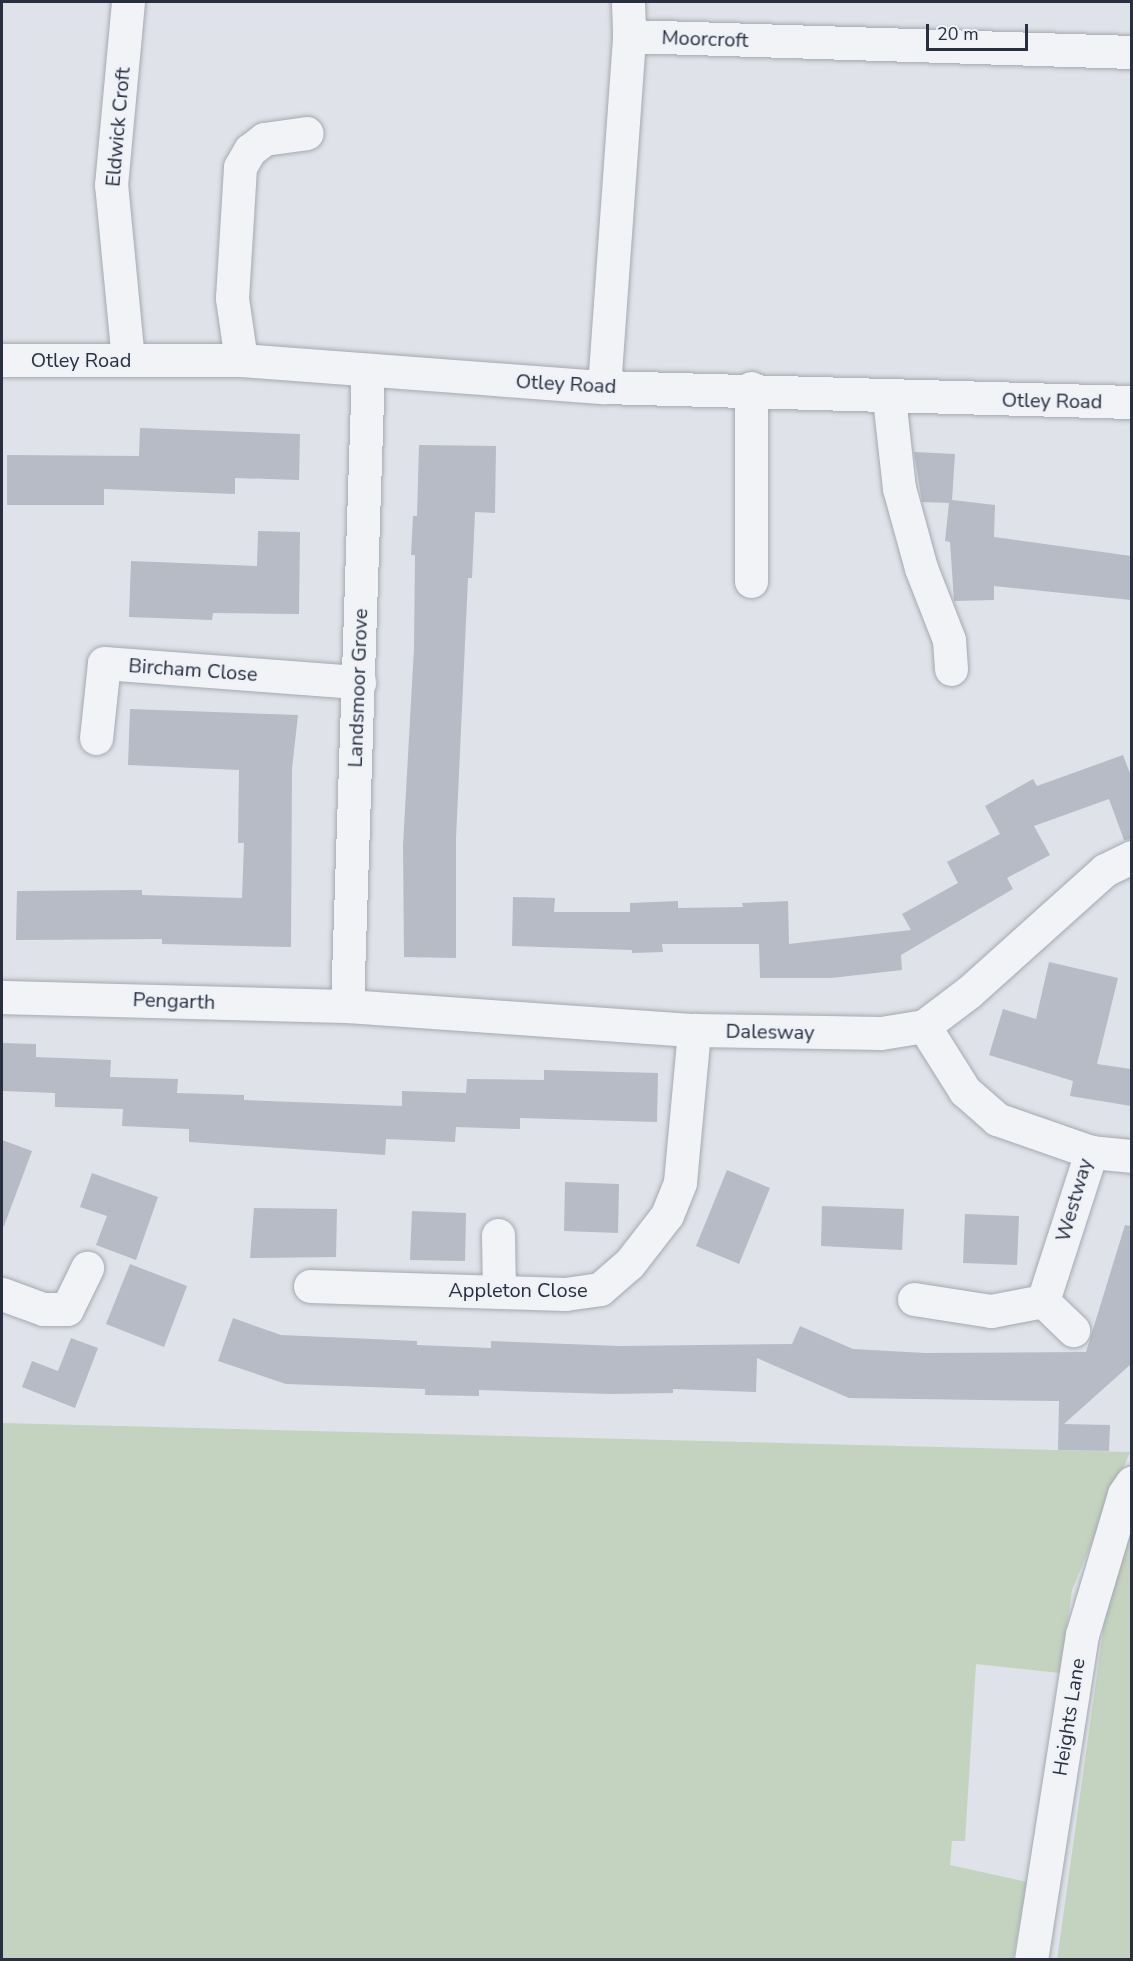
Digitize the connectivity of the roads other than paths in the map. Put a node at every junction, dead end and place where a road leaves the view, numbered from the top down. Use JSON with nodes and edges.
{"nodes":[{"id":1,"x":128,"y":2,"type":"edge"},
{"id":2,"x":628,"y":2,"type":"edge"},
{"id":3,"x":629,"y":36,"type":"junction"},
{"id":4,"x":1131,"y":52,"type":"edge"},
{"id":5,"x":307,"y":133,"type":"dead end"},
{"id":6,"x":2,"y":360,"type":"edge"},
{"id":7,"x":128,"y":360,"type":"junction"},
{"id":8,"x":241,"y":360,"type":"junction"},
{"id":9,"x":368,"y":370,"type":"junction"},
{"id":10,"x":604,"y":387,"type":"junction"},
{"id":11,"x":752,"y":388,"type":"junction"},
{"id":12,"x":889,"y":398,"type":"junction"},
{"id":13,"x":1131,"y":402,"type":"edge"},
{"id":14,"x":751,"y":581,"type":"dead end"},
{"id":15,"x":951,"y":669,"type":"dead end"},
{"id":16,"x":359,"y":682,"type":"junction"},
{"id":17,"x":96,"y":738,"type":"dead end"},
{"id":18,"x":1131,"y":857,"type":"edge"},
{"id":19,"x":2,"y":997,"type":"edge"},
{"id":20,"x":347,"y":1006,"type":"junction"},
{"id":21,"x":924,"y":1026,"type":"junction"},
{"id":22,"x":694,"y":1030,"type":"junction"},
{"id":23,"x":1091,"y":1152,"type":"junction"},
{"id":24,"x":1131,"y":1156,"type":"edge"},
{"id":25,"x":498,"y":1235,"type":"dead end"},
{"id":26,"x":87,"y":1268,"type":"dead end"},
{"id":27,"x":310,"y":1286,"type":"dead end"},
{"id":28,"x":499,"y":1292,"type":"junction"},
{"id":29,"x":2,"y":1294,"type":"edge"},
{"id":30,"x":914,"y":1299,"type":"dead end"},
{"id":31,"x":1043,"y":1301,"type":"junction"},
{"id":32,"x":1073,"y":1330,"type":"dead end"},
{"id":33,"x":1131,"y":1482,"type":"edge"},
{"id":34,"x":1031,"y":1959,"type":"edge"}],
"edges":[{"from":1,"to":7,"type":"street","name":"Eldwick Croft"},
{"from":2,"to":3,"type":"street"},
{"from":3,"to":4,"type":"street","name":"Moorcroft"},
{"from":3,"to":10,"type":"street"},
{"from":5,"to":8,"type":"street"},
{"from":6,"to":7,"type":"street","name":"Otley Road"},
{"from":7,"to":8,"type":"street","name":"Otley Road"},
{"from":8,"to":9,"type":"street","name":"Otley Road"},
{"from":9,"to":10,"type":"street","name":"Otley Road"},
{"from":9,"to":16,"type":"street","name":"Landsmoor Grove"},
{"from":10,"to":11,"type":"street","name":"Otley Road"},
{"from":11,"to":12,"type":"street","name":"Otley Road"},
{"from":11,"to":14,"type":"street"},
{"from":12,"to":13,"type":"street","name":"Otley Road"},
{"from":12,"to":15,"type":"street"},
{"from":16,"to":17,"type":"street","name":"Bircham Close"},
{"from":16,"to":20,"type":"street","name":"Landsmoor Grove"},
{"from":18,"to":21,"type":"street","name":"Dalesway"},
{"from":19,"to":20,"type":"street","name":"Pengarth"},
{"from":20,"to":22,"type":"street","name":"Dalesway"},
{"from":21,"to":22,"type":"street","name":"Dalesway"},
{"from":21,"to":23,"type":"street","name":"Westway"},
{"from":22,"to":28,"type":"street","name":"Appleton Close"},
{"from":23,"to":24,"type":"street"},
{"from":23,"to":31,"type":"street","name":"Westway"},
{"from":25,"to":28,"type":"street"},
{"from":26,"to":29,"type":"street"},
{"from":27,"to":28,"type":"street","name":"Appleton Close"},
{"from":30,"to":31,"type":"street"},
{"from":31,"to":32,"type":"street"},
{"from":33,"to":34,"type":"street","name":"Heights Lane"}]}
